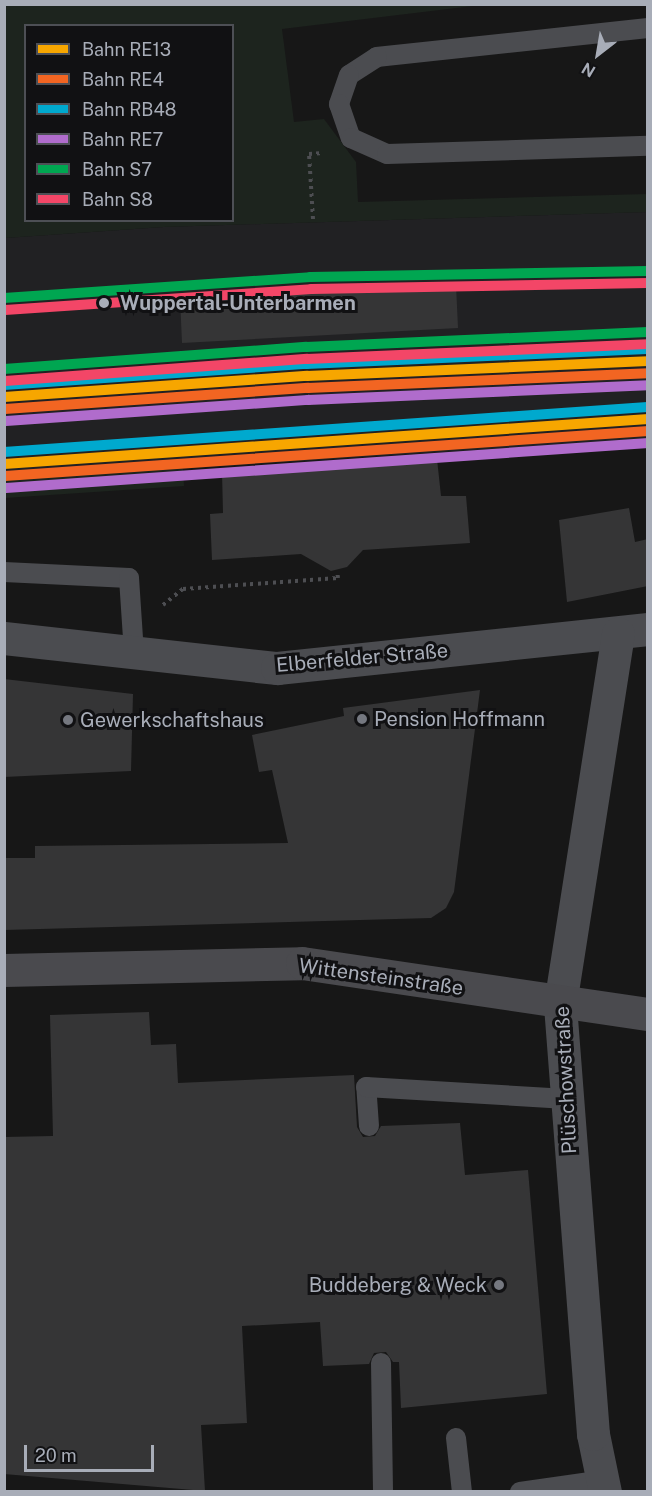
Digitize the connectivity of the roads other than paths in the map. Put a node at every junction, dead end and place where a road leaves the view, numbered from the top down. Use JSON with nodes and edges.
{"nodes":[{"id":1,"x":648,"y":28,"type":"edge"},
{"id":2,"x":648,"y":146,"type":"edge"},
{"id":3,"x":4,"y":572,"type":"edge"},
{"id":4,"x":633,"y":632,"type":"edge"},
{"id":5,"x":4,"y":638,"type":"edge"},
{"id":6,"x":133,"y":642,"type":"junction"},
{"id":7,"x":648,"y":648,"type":"edge"},
{"id":8,"x":4,"y":970,"type":"edge"},
{"id":9,"x":560,"y":1004,"type":"junction"},
{"id":10,"x":648,"y":1014,"type":"edge"},
{"id":11,"x":567,"y":1099,"type":"junction"},
{"id":12,"x":369,"y":1126,"type":"dead end"},
{"id":13,"x":381,"y":1363,"type":"dead end"},
{"id":14,"x":456,"y":1438,"type":"dead end"},
{"id":15,"x":605,"y":1486,"type":"edge"},
{"id":16,"x":383,"y":1491,"type":"edge"},
{"id":17,"x":462,"y":1491,"type":"edge"},
{"id":18,"x":520,"y":1491,"type":"edge"}],
"edges":[{"from":1,"to":2,"type":"lane"},
{"from":3,"to":6,"type":"lane"},
{"from":4,"to":6,"type":"street","name":"Elberfelder Straße"},
{"from":4,"to":7,"type":"street"},
{"from":4,"to":9,"type":"street","name":"Plüschowstraße"},
{"from":5,"to":6,"type":"street","name":"Elberfelder Straße"},
{"from":8,"to":9,"type":"street","name":"Wittensteinstraße"},
{"from":9,"to":10,"type":"street","name":"Wittensteinstraße"},
{"from":9,"to":11,"type":"street","name":"Plüschowstraße"},
{"from":11,"to":12,"type":"lane"},
{"from":11,"to":15,"type":"street","name":"Plüschowstraße"},
{"from":13,"to":16,"type":"lane"},
{"from":14,"to":17,"type":"lane"},
{"from":15,"to":18,"type":"lane"}]}
